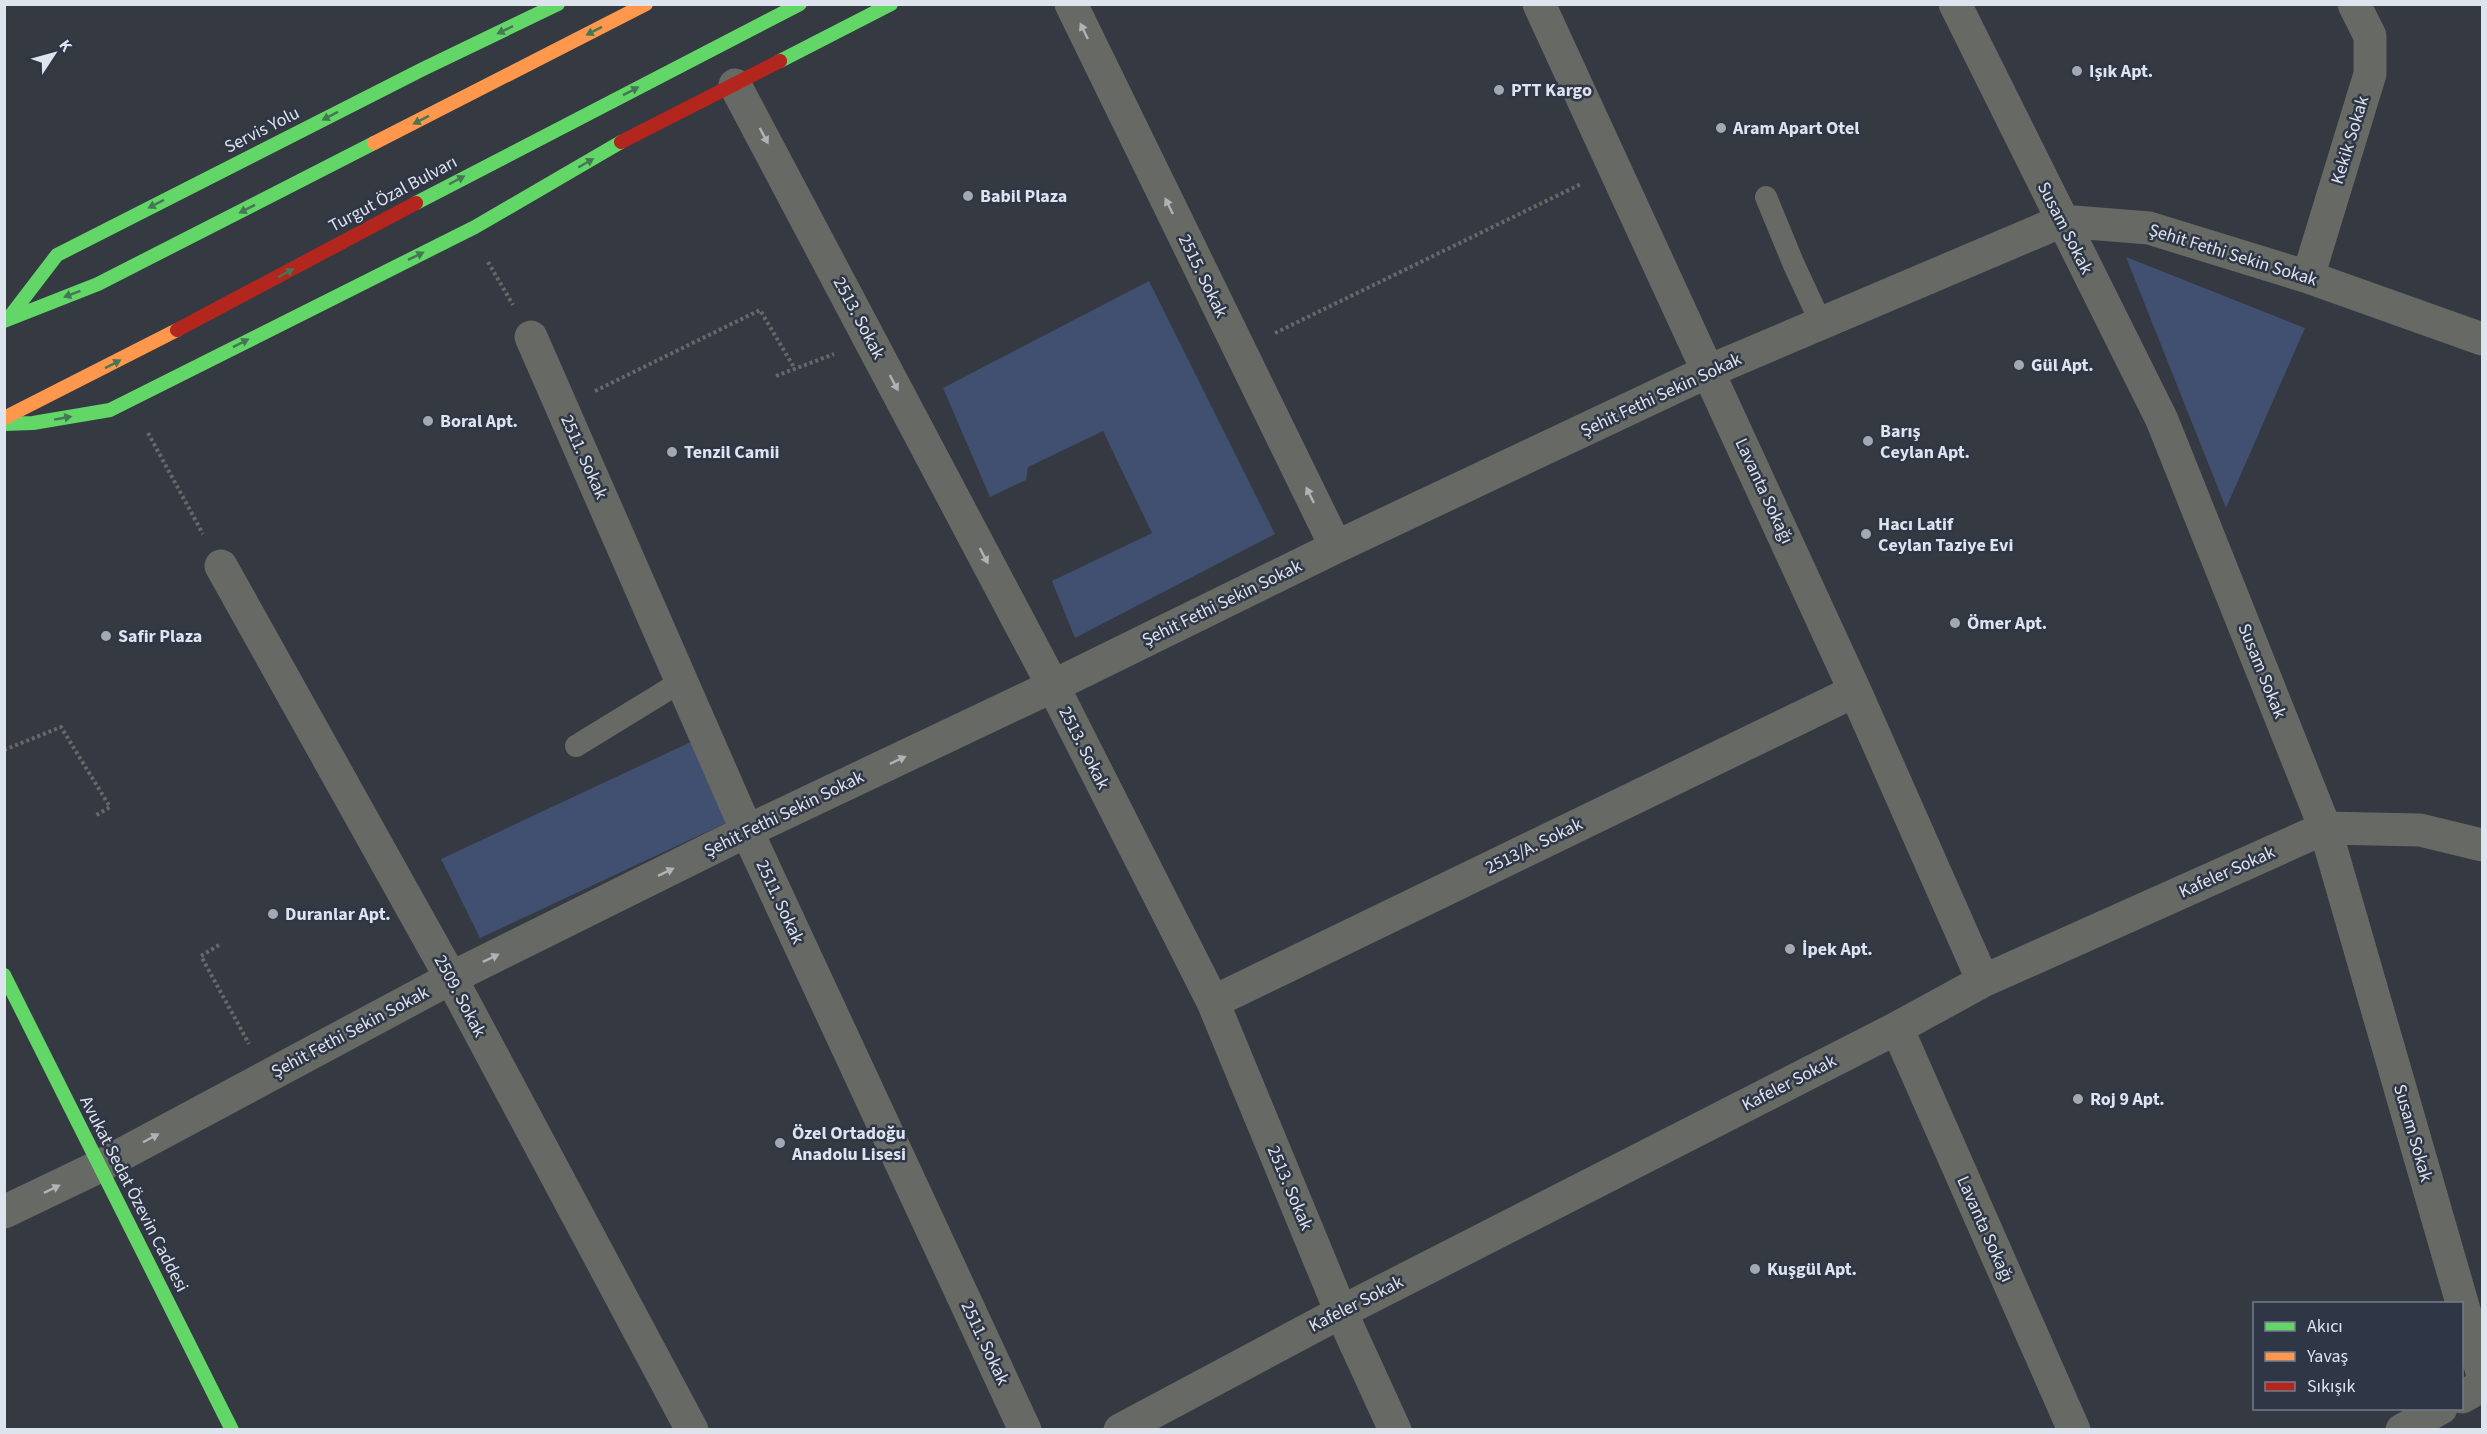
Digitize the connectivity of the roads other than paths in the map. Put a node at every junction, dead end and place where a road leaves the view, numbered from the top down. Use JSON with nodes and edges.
{"nodes":[{"id":1,"x":558,"y":4,"type":"edge"},
{"id":2,"x":646,"y":4,"type":"edge"},
{"id":3,"x":800,"y":4,"type":"edge"},
{"id":4,"x":891,"y":4,"type":"edge"},
{"id":5,"x":1071,"y":4,"type":"edge"},
{"id":6,"x":1539,"y":4,"type":"edge"},
{"id":7,"x":1955,"y":4,"type":"edge"},
{"id":8,"x":2354,"y":4,"type":"edge"},
{"id":9,"x":735,"y":85,"type":"junction"},
{"id":10,"x":1766,"y":197,"type":"dead end"},
{"id":11,"x":2062,"y":221,"type":"junction"},
{"id":12,"x":2308,"y":277,"type":"junction"},
{"id":13,"x":6,"y":320,"type":"edge"},
{"id":14,"x":1821,"y":323,"type":"junction"},
{"id":15,"x":531,"y":337,"type":"road end"},
{"id":16,"x":2482,"y":339,"type":"edge"},
{"id":17,"x":1709,"y":371,"type":"junction"},
{"id":18,"x":4,"y":418,"type":"edge"},
{"id":19,"x":4,"y":424,"type":"edge"},
{"id":20,"x":1336,"y":547,"type":"junction"},
{"id":21,"x":221,"y":566,"type":"road end"},
{"id":22,"x":682,"y":681,"type":"junction"},
{"id":23,"x":1053,"y":686,"type":"junction"},
{"id":24,"x":1855,"y":691,"type":"junction"},
{"id":25,"x":576,"y":746,"type":"dead end"},
{"id":26,"x":2325,"y":828,"type":"junction"},
{"id":27,"x":747,"y":831,"type":"junction"},
{"id":28,"x":2482,"y":845,"type":"edge"},
{"id":29,"x":4,"y":975,"type":"edge"},
{"id":30,"x":451,"y":978,"type":"junction"},
{"id":31,"x":1983,"y":981,"type":"junction"},
{"id":32,"x":1213,"y":1002,"type":"junction"},
{"id":33,"x":1897,"y":1028,"type":"junction"},
{"id":34,"x":100,"y":1166,"type":"junction"},
{"id":35,"x":4,"y":1212,"type":"edge"},
{"id":36,"x":2462,"y":1302,"type":"edge"},
{"id":37,"x":2463,"y":1306,"type":"edge"},
{"id":38,"x":1341,"y":1312,"type":"junction"},
{"id":39,"x":2482,"y":1372,"type":"edge"},
{"id":40,"x":2482,"y":1386,"type":"edge"},
{"id":41,"x":2463,"y":1396,"type":"edge"},
{"id":42,"x":2437,"y":1410,"type":"edge"},
{"id":43,"x":232,"y":1430,"type":"edge"},
{"id":44,"x":692,"y":1430,"type":"edge"},
{"id":45,"x":1025,"y":1430,"type":"edge"},
{"id":46,"x":1120,"y":1430,"type":"edge"},
{"id":47,"x":1395,"y":1430,"type":"edge"},
{"id":48,"x":2074,"y":1430,"type":"edge"},
{"id":49,"x":2402,"y":1430,"type":"edge"}],
"edges":[{"from":1,"to":13,"type":"street","name":"Servis Yolu","one_way":true},
{"from":2,"to":13,"type":"street","one_way":true},
{"from":18,"to":3,"type":"street","name":"Turgut Özal Bulvarı","one_way":true},
{"from":4,"to":9,"type":"street"},
{"from":20,"to":5,"type":"street","name":"2515. Sokak","one_way":true},
{"from":6,"to":17,"type":"street","name":"Lavanta Sokağı"},
{"from":7,"to":11,"type":"street","name":"Susam Sokak"},
{"from":8,"to":12,"type":"street","name":"Kekik Sokak"},
{"from":19,"to":9,"type":"street","one_way":true},
{"from":9,"to":23,"type":"street","name":"2513. Sokak","one_way":true},
{"from":10,"to":14,"type":"lane"},
{"from":11,"to":12,"type":"street","name":"Şehit Fethi Sekin Sokak"},
{"from":11,"to":14,"type":"street","name":"Şehit Fethi Sekin Sokak"},
{"from":11,"to":26,"type":"street","name":"Susam Sokak"},
{"from":12,"to":16,"type":"street","name":"Şehit Fethi Sekin Sokak"},
{"from":14,"to":17,"type":"street","name":"Şehit Fethi Sekin Sokak"},
{"from":15,"to":22,"type":"street","name":"2511. Sokak"},
{"from":17,"to":20,"type":"street","name":"Şehit Fethi Sekin Sokak"},
{"from":17,"to":24,"type":"street","name":"Lavanta Sokağı"},
{"from":20,"to":23,"type":"street","name":"Şehit Fethi Sekin Sokak"},
{"from":21,"to":30,"type":"street","name":"2509. Sokak"},
{"from":22,"to":25,"type":"lane"},
{"from":22,"to":27,"type":"street","name":"2511. Sokak"},
{"from":27,"to":23,"type":"street","name":"Şehit Fethi Sekin Sokak","one_way":true},
{"from":23,"to":32,"type":"street","name":"2513. Sokak"},
{"from":24,"to":31,"type":"street","name":"Lavanta Sokağı"},
{"from":24,"to":32,"type":"street","name":"2513/A. Sokak"},
{"from":26,"to":28,"type":"street","name":"Kafeler Sokak"},
{"from":26,"to":31,"type":"street","name":"Kafeler Sokak"},
{"from":26,"to":36,"type":"street","name":"Susam Sokak"},
{"from":30,"to":27,"type":"street","name":"Şehit Fethi Sekin Sokak","one_way":true},
{"from":27,"to":45,"type":"street","name":"2511. Sokak"},
{"from":29,"to":34,"type":"street","name":"Avukat Sedat Özevin Caddesi"},
{"from":34,"to":30,"type":"street","name":"Şehit Fethi Sekin Sokak","one_way":true},
{"from":30,"to":44,"type":"street","name":"2509. Sokak"},
{"from":31,"to":33,"type":"street","name":"Kafeler Sokak"},
{"from":32,"to":38,"type":"street","name":"2513. Sokak"},
{"from":33,"to":38,"type":"street","name":"Kafeler Sokak"},
{"from":33,"to":48,"type":"street","name":"Lavanta Sokağı"},
{"from":35,"to":34,"type":"street","name":"Şehit Fethi Sekin Sokak","one_way":true},
{"from":34,"to":43,"type":"street","name":"Avukat Sedat Özevin Caddesi"},
{"from":37,"to":39,"type":"street","name":"Susam Sokak"},
{"from":38,"to":46,"type":"street","name":"Kafeler Sokak"},
{"from":38,"to":47,"type":"street","name":"2513. Sokak"},
{"from":40,"to":41,"type":"street"},
{"from":42,"to":49,"type":"street"}]}
